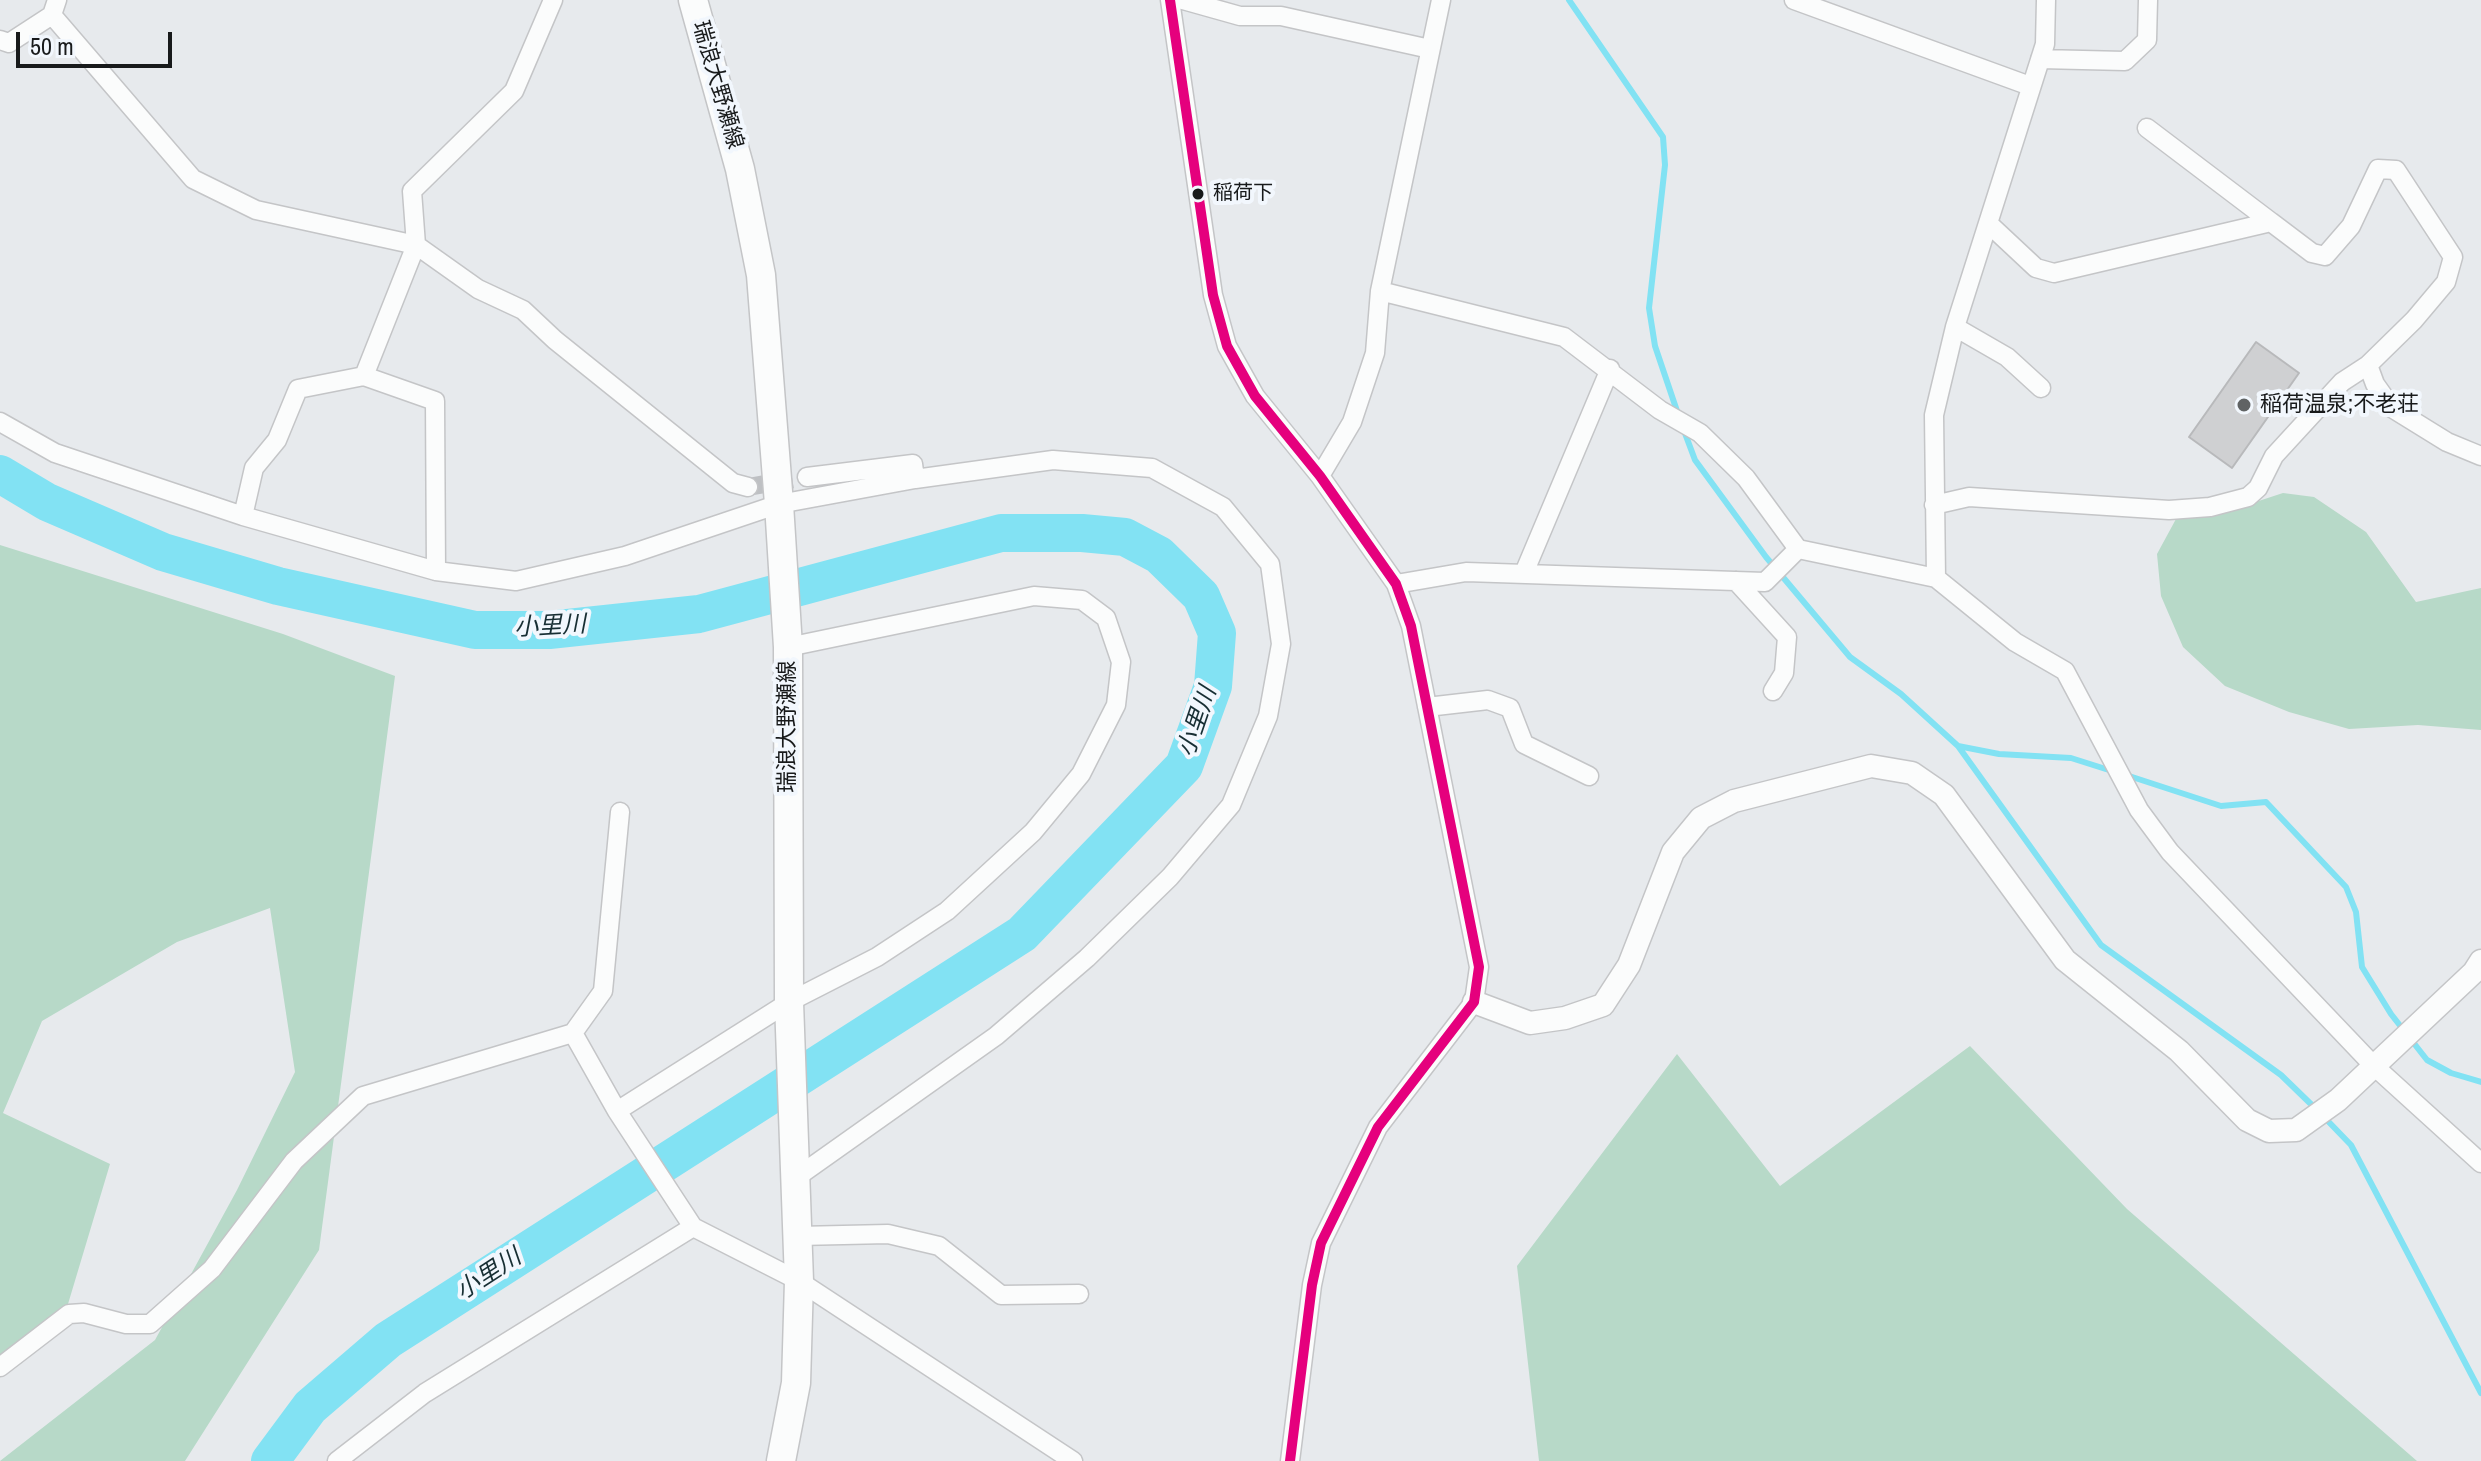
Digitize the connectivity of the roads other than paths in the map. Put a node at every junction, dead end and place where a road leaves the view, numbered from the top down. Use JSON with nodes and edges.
{"nodes":[{"id":1,"x":553,"y":0,"type":"edge"},
{"id":2,"x":693,"y":0,"type":"edge"},
{"id":3,"x":1170,"y":0,"type":"edge"},
{"id":4,"x":1183,"y":0,"type":"edge"},
{"id":5,"x":1441,"y":0,"type":"edge"},
{"id":6,"x":1794,"y":0,"type":"edge"},
{"id":7,"x":2046,"y":0,"type":"edge"},
{"id":8,"x":2148,"y":0,"type":"edge"},
{"id":9,"x":54,"y":7,"type":"edge"},
{"id":10,"x":0,"y":40,"type":"edge"},
{"id":11,"x":1430,"y":49,"type":"junction"},
{"id":12,"x":2040,"y":59,"type":"junction"},
{"id":13,"x":2030,"y":86,"type":"junction"},
{"id":14,"x":2147,"y":128,"type":"dead end"},
{"id":15,"x":2271,"y":222,"type":"junction"},
{"id":16,"x":1990,"y":225,"type":"junction"},
{"id":17,"x":416,"y":245,"type":"junction"},
{"id":18,"x":1380,"y":291,"type":"junction"},
{"id":19,"x":1955,"y":327,"type":"junction"},
{"id":20,"x":2368,"y":365,"type":"junction"},
{"id":21,"x":1610,"y":369,"type":"junction"},
{"id":22,"x":364,"y":376,"type":"junction"},
{"id":23,"x":2041,"y":388,"type":"dead end"},
{"id":24,"x":0,"y":422,"type":"edge"},
{"id":25,"x":2481,"y":456,"type":"edge"},
{"id":26,"x":1320,"y":476,"type":"junction"},
{"id":27,"x":807,"y":477,"type":"tunnel mouth"},
{"id":28,"x":915,"y":479,"type":"junction"},
{"id":29,"x":748,"y":487,"type":"tunnel mouth"},
{"id":30,"x":1934,"y":505,"type":"junction"},
{"id":31,"x":779,"y":513,"type":"junction"},
{"id":32,"x":243,"y":516,"type":"junction"},
{"id":33,"x":1798,"y":549,"type":"junction"},
{"id":34,"x":436,"y":571,"type":"junction"},
{"id":35,"x":1524,"y":573,"type":"junction"},
{"id":36,"x":1936,"y":578,"type":"junction"},
{"id":37,"x":1736,"y":581,"type":"junction"},
{"id":38,"x":1396,"y":584,"type":"junction"},
{"id":39,"x":787,"y":634,"type":"junction"},
{"id":40,"x":1773,"y":691,"type":"dead end"},
{"id":41,"x":1427,"y":707,"type":"junction"},
{"id":42,"x":1589,"y":776,"type":"dead end"},
{"id":43,"x":620,"y":812,"type":"dead end"},
{"id":44,"x":2481,"y":961,"type":"edge"},
{"id":45,"x":1474,"y":1002,"type":"junction"},
{"id":46,"x":790,"y":1009,"type":"junction"},
{"id":47,"x":573,"y":1033,"type":"junction"},
{"id":48,"x":2373,"y":1065,"type":"junction"},
{"id":49,"x":617,"y":1111,"type":"junction"},
{"id":50,"x":2481,"y":1163,"type":"edge"},
{"id":51,"x":796,"y":1169,"type":"junction"},
{"id":52,"x":693,"y":1227,"type":"junction"},
{"id":53,"x":798,"y":1236,"type":"junction"},
{"id":54,"x":799,"y":1281,"type":"junction"},
{"id":55,"x":1079,"y":1294,"type":"dead end"},
{"id":56,"x":0,"y":1367,"type":"edge"},
{"id":57,"x":337,"y":1461,"type":"edge"},
{"id":58,"x":781,"y":1461,"type":"edge"},
{"id":59,"x":1073,"y":1461,"type":"edge"},
{"id":60,"x":1290,"y":1461,"type":"edge"}],
"edges":[{"from":1,"to":17,"type":"street"},
{"from":2,"to":31,"type":"main road","name":"瑞浪大野瀬線"},
{"from":3,"to":26,"type":"street"},
{"from":4,"to":11,"type":"street"},
{"from":5,"to":11,"type":"street"},
{"from":6,"to":13,"type":"street"},
{"from":7,"to":12,"type":"street"},
{"from":8,"to":12,"type":"street"},
{"from":9,"to":10,"type":"street"},
{"from":9,"to":17,"type":"street"},
{"from":11,"to":18,"type":"street"},
{"from":12,"to":13,"type":"street"},
{"from":13,"to":16,"type":"street"},
{"from":14,"to":15,"type":"street"},
{"from":15,"to":16,"type":"street"},
{"from":15,"to":20,"type":"street"},
{"from":16,"to":19,"type":"street"},
{"from":17,"to":22,"type":"street"},
{"from":17,"to":29,"type":"street"},
{"from":18,"to":21,"type":"street"},
{"from":18,"to":26,"type":"street"},
{"from":19,"to":23,"type":"street"},
{"from":19,"to":30,"type":"street"},
{"from":20,"to":25,"type":"street"},
{"from":20,"to":30,"type":"street"},
{"from":21,"to":33,"type":"street"},
{"from":21,"to":35,"type":"street"},
{"from":22,"to":32,"type":"street"},
{"from":22,"to":34,"type":"street"},
{"from":24,"to":32,"type":"street"},
{"from":26,"to":38,"type":"street"},
{"from":27,"to":28,"type":"street"},
{"from":28,"to":31,"type":"street"},
{"from":28,"to":51,"type":"street"},
{"from":30,"to":36,"type":"street"},
{"from":31,"to":34,"type":"street"},
{"from":31,"to":39,"type":"main road","name":"瑞浪大野瀬線"},
{"from":32,"to":34,"type":"street"},
{"from":33,"to":36,"type":"street"},
{"from":33,"to":37,"type":"street"},
{"from":35,"to":37,"type":"street"},
{"from":35,"to":38,"type":"street"},
{"from":36,"to":48,"type":"street"},
{"from":37,"to":40,"type":"street"},
{"from":38,"to":41,"type":"street"},
{"from":39,"to":46,"type":"main road","name":"瑞浪大野瀬線"},
{"from":39,"to":46,"type":"street"},
{"from":41,"to":42,"type":"street"},
{"from":41,"to":45,"type":"street"},
{"from":43,"to":47,"type":"street"},
{"from":44,"to":48,"type":"street"},
{"from":45,"to":48,"type":"street"},
{"from":45,"to":60,"type":"street"},
{"from":46,"to":49,"type":"street"},
{"from":46,"to":51,"type":"main road","name":"瑞浪大野瀬線"},
{"from":47,"to":49,"type":"street"},
{"from":47,"to":56,"type":"street"},
{"from":48,"to":50,"type":"street"},
{"from":49,"to":52,"type":"street"},
{"from":51,"to":53,"type":"main road","name":"瑞浪大野瀬線"},
{"from":52,"to":54,"type":"street"},
{"from":52,"to":57,"type":"street"},
{"from":53,"to":54,"type":"main road","name":"瑞浪大野瀬線"},
{"from":53,"to":55,"type":"street"},
{"from":54,"to":58,"type":"main road","name":"瑞浪大野瀬線"},
{"from":54,"to":59,"type":"street"}]}
